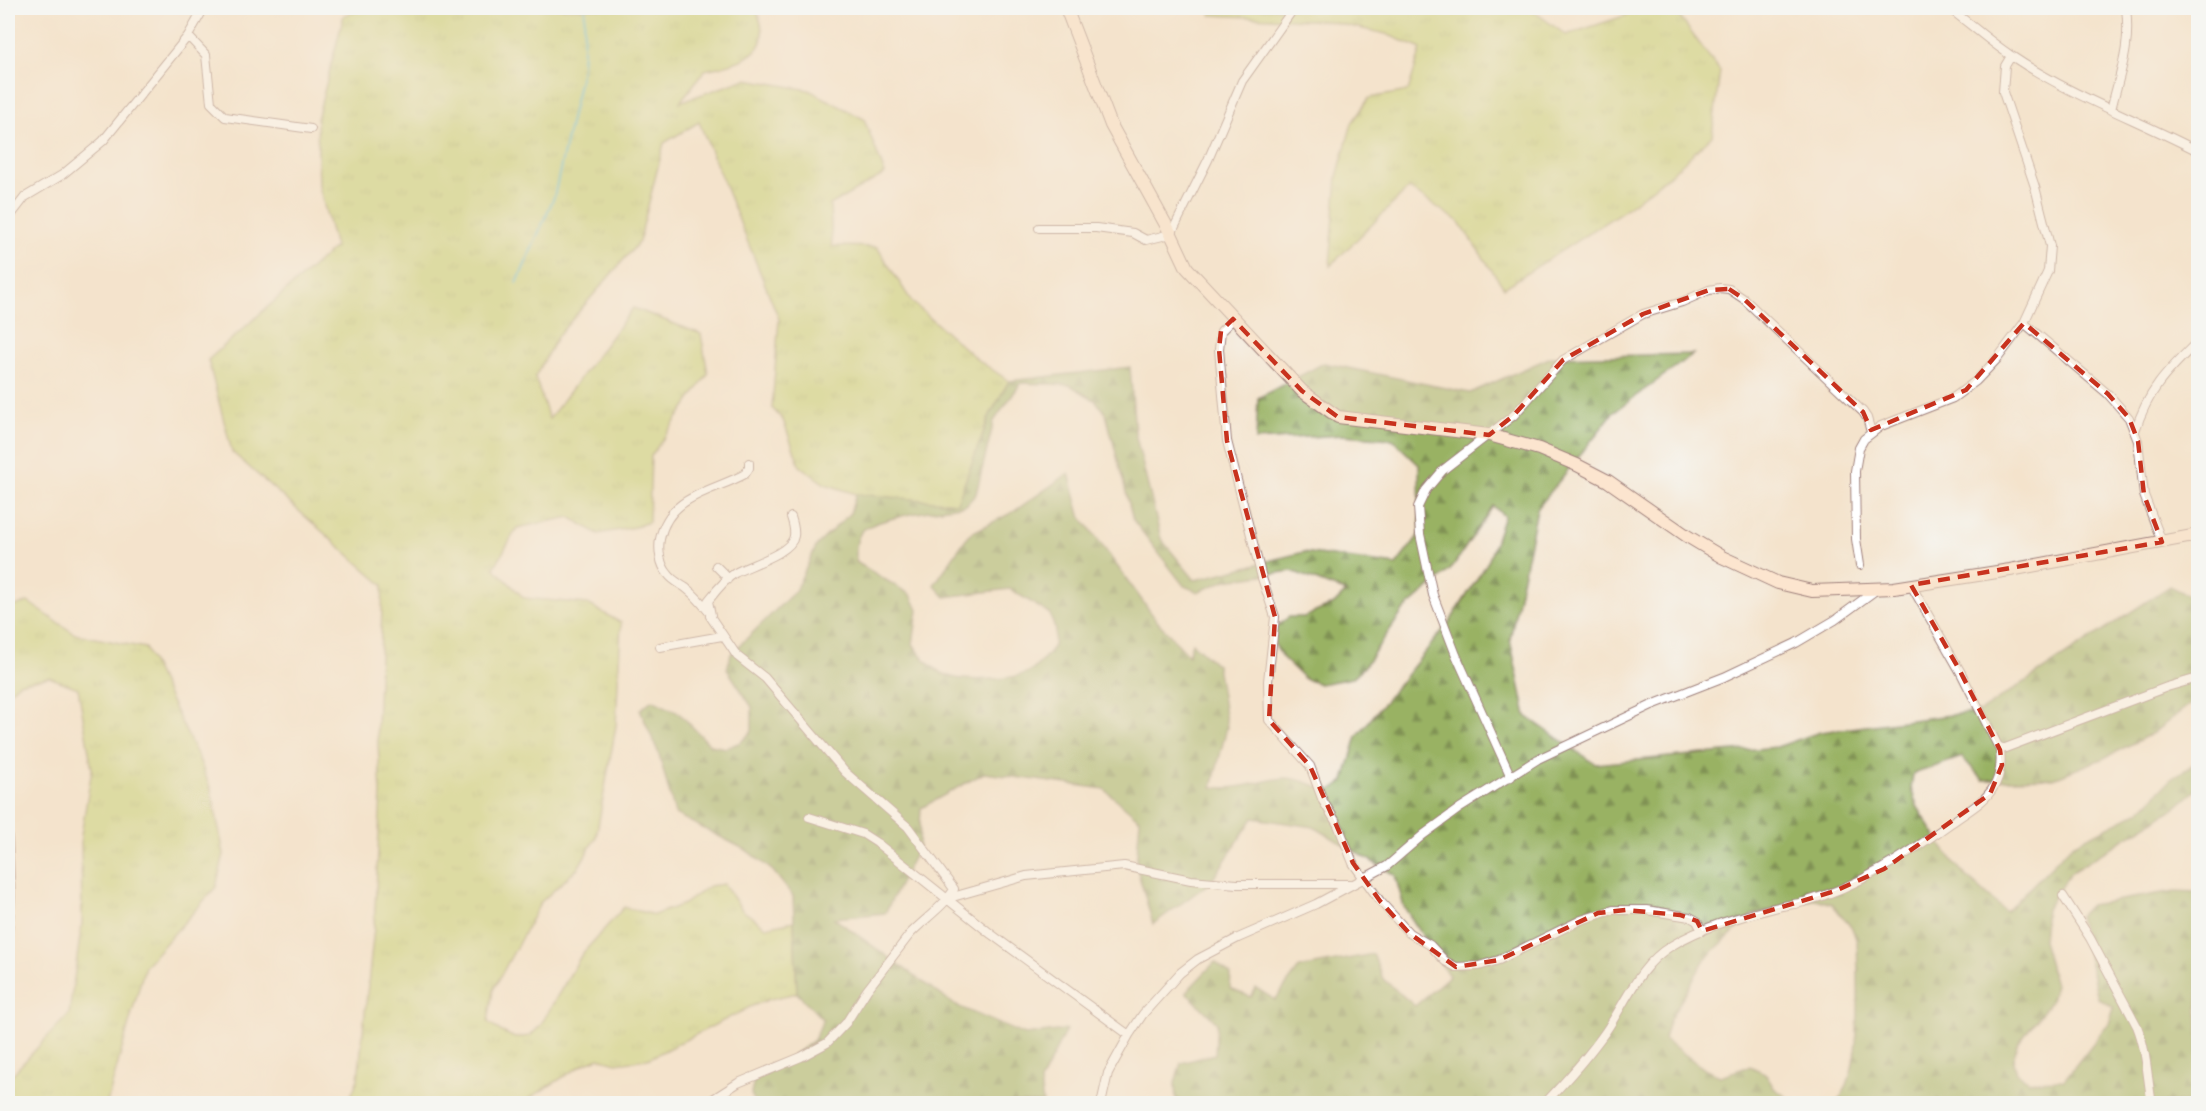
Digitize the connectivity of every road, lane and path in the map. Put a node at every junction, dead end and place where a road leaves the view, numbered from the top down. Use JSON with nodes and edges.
{"nodes":[{"id":1,"x":204,"y":8,"type":"edge"},
{"id":2,"x":1066,"y":8,"type":"edge"},
{"id":3,"x":1294,"y":8,"type":"edge"},
{"id":4,"x":1949,"y":8,"type":"edge"},
{"id":5,"x":2126,"y":8,"type":"edge"},
{"id":6,"x":188,"y":36,"type":"junction"},
{"id":7,"x":2010,"y":56,"type":"junction"},
{"id":8,"x":2111,"y":110,"type":"junction"},
{"id":9,"x":311,"y":129,"type":"dead end"},
{"id":10,"x":2199,"y":151,"type":"edge"},
{"id":11,"x":8,"y":219,"type":"edge"},
{"id":12,"x":1039,"y":228,"type":"dead end"},
{"id":13,"x":1171,"y":234,"type":"junction"},
{"id":14,"x":1233,"y":319,"type":"junction"},
{"id":15,"x":2024,"y":323,"type":"junction"},
{"id":16,"x":2199,"y":341,"type":"edge"},
{"id":17,"x":2135,"y":430,"type":"junction"},
{"id":18,"x":1871,"y":432,"type":"junction"},
{"id":19,"x":1489,"y":435,"type":"junction"},
{"id":20,"x":749,"y":463,"type":"dead end"},
{"id":21,"x":791,"y":517,"type":"dead end"},
{"id":22,"x":2199,"y":535,"type":"edge"},
{"id":23,"x":2162,"y":542,"type":"junction"},
{"id":24,"x":1860,"y":565,"type":"dead end"},
{"id":25,"x":716,"y":566,"type":"dead end"},
{"id":26,"x":727,"y":580,"type":"junction"},
{"id":27,"x":1911,"y":585,"type":"junction"},
{"id":28,"x":1875,"y":590,"type":"junction"},
{"id":29,"x":711,"y":615,"type":"junction"},
{"id":30,"x":722,"y":636,"type":"junction"},
{"id":31,"x":660,"y":647,"type":"dead end"},
{"id":32,"x":2199,"y":678,"type":"edge"},
{"id":33,"x":2000,"y":750,"type":"junction"},
{"id":34,"x":1511,"y":777,"type":"junction"},
{"id":35,"x":809,"y":817,"type":"dead end"},
{"id":36,"x":8,"y":837,"type":"edge"},
{"id":37,"x":1364,"y":878,"type":"junction"},
{"id":38,"x":1354,"y":884,"type":"junction"},
{"id":39,"x":2062,"y":896,"type":"dead end"},
{"id":40,"x":948,"y":898,"type":"junction"},
{"id":41,"x":1702,"y":931,"type":"junction"},
{"id":42,"x":8,"y":932,"type":"edge"},
{"id":43,"x":1129,"y":1035,"type":"junction"},
{"id":44,"x":705,"y":1104,"type":"edge"},
{"id":45,"x":1101,"y":1104,"type":"edge"},
{"id":46,"x":1544,"y":1104,"type":"edge"},
{"id":47,"x":2152,"y":1104,"type":"edge"}],
"edges":[{"from":1,"to":6,"type":"street"},
{"from":2,"to":13,"type":"street"},
{"from":3,"to":13,"type":"street"},
{"from":4,"to":7,"type":"street"},
{"from":5,"to":8,"type":"street"},
{"from":6,"to":9,"type":"street"},
{"from":6,"to":11,"type":"street"},
{"from":7,"to":8,"type":"street"},
{"from":7,"to":15,"type":"street"},
{"from":8,"to":10,"type":"street"},
{"from":12,"to":13,"type":"street"},
{"from":13,"to":14,"type":"street"},
{"from":14,"to":19,"type":"street"},
{"from":14,"to":37,"type":"street"},
{"from":15,"to":17,"type":"street"},
{"from":15,"to":18,"type":"street"},
{"from":16,"to":17,"type":"street"},
{"from":17,"to":23,"type":"street"},
{"from":18,"to":19,"type":"street"},
{"from":18,"to":24,"type":"street"},
{"from":19,"to":28,"type":"street"},
{"from":19,"to":34,"type":"street"},
{"from":20,"to":29,"type":"street"},
{"from":21,"to":26,"type":"street"},
{"from":22,"to":23,"type":"street"},
{"from":23,"to":27,"type":"street"},
{"from":25,"to":26,"type":"street"},
{"from":26,"to":29,"type":"street"},
{"from":27,"to":28,"type":"street"},
{"from":27,"to":33,"type":"street"},
{"from":28,"to":34,"type":"street"},
{"from":29,"to":30,"type":"street"},
{"from":30,"to":31,"type":"street"},
{"from":30,"to":40,"type":"street"},
{"from":32,"to":33,"type":"street"},
{"from":33,"to":41,"type":"street"},
{"from":34,"to":37,"type":"street"},
{"from":35,"to":40,"type":"street"},
{"from":36,"to":42,"type":"street"},
{"from":37,"to":38,"type":"street"},
{"from":37,"to":41,"type":"street"},
{"from":38,"to":40,"type":"street"},
{"from":38,"to":43,"type":"street"},
{"from":39,"to":47,"type":"street"},
{"from":40,"to":43,"type":"street"},
{"from":40,"to":44,"type":"street"},
{"from":41,"to":46,"type":"street"},
{"from":43,"to":45,"type":"street"}]}
